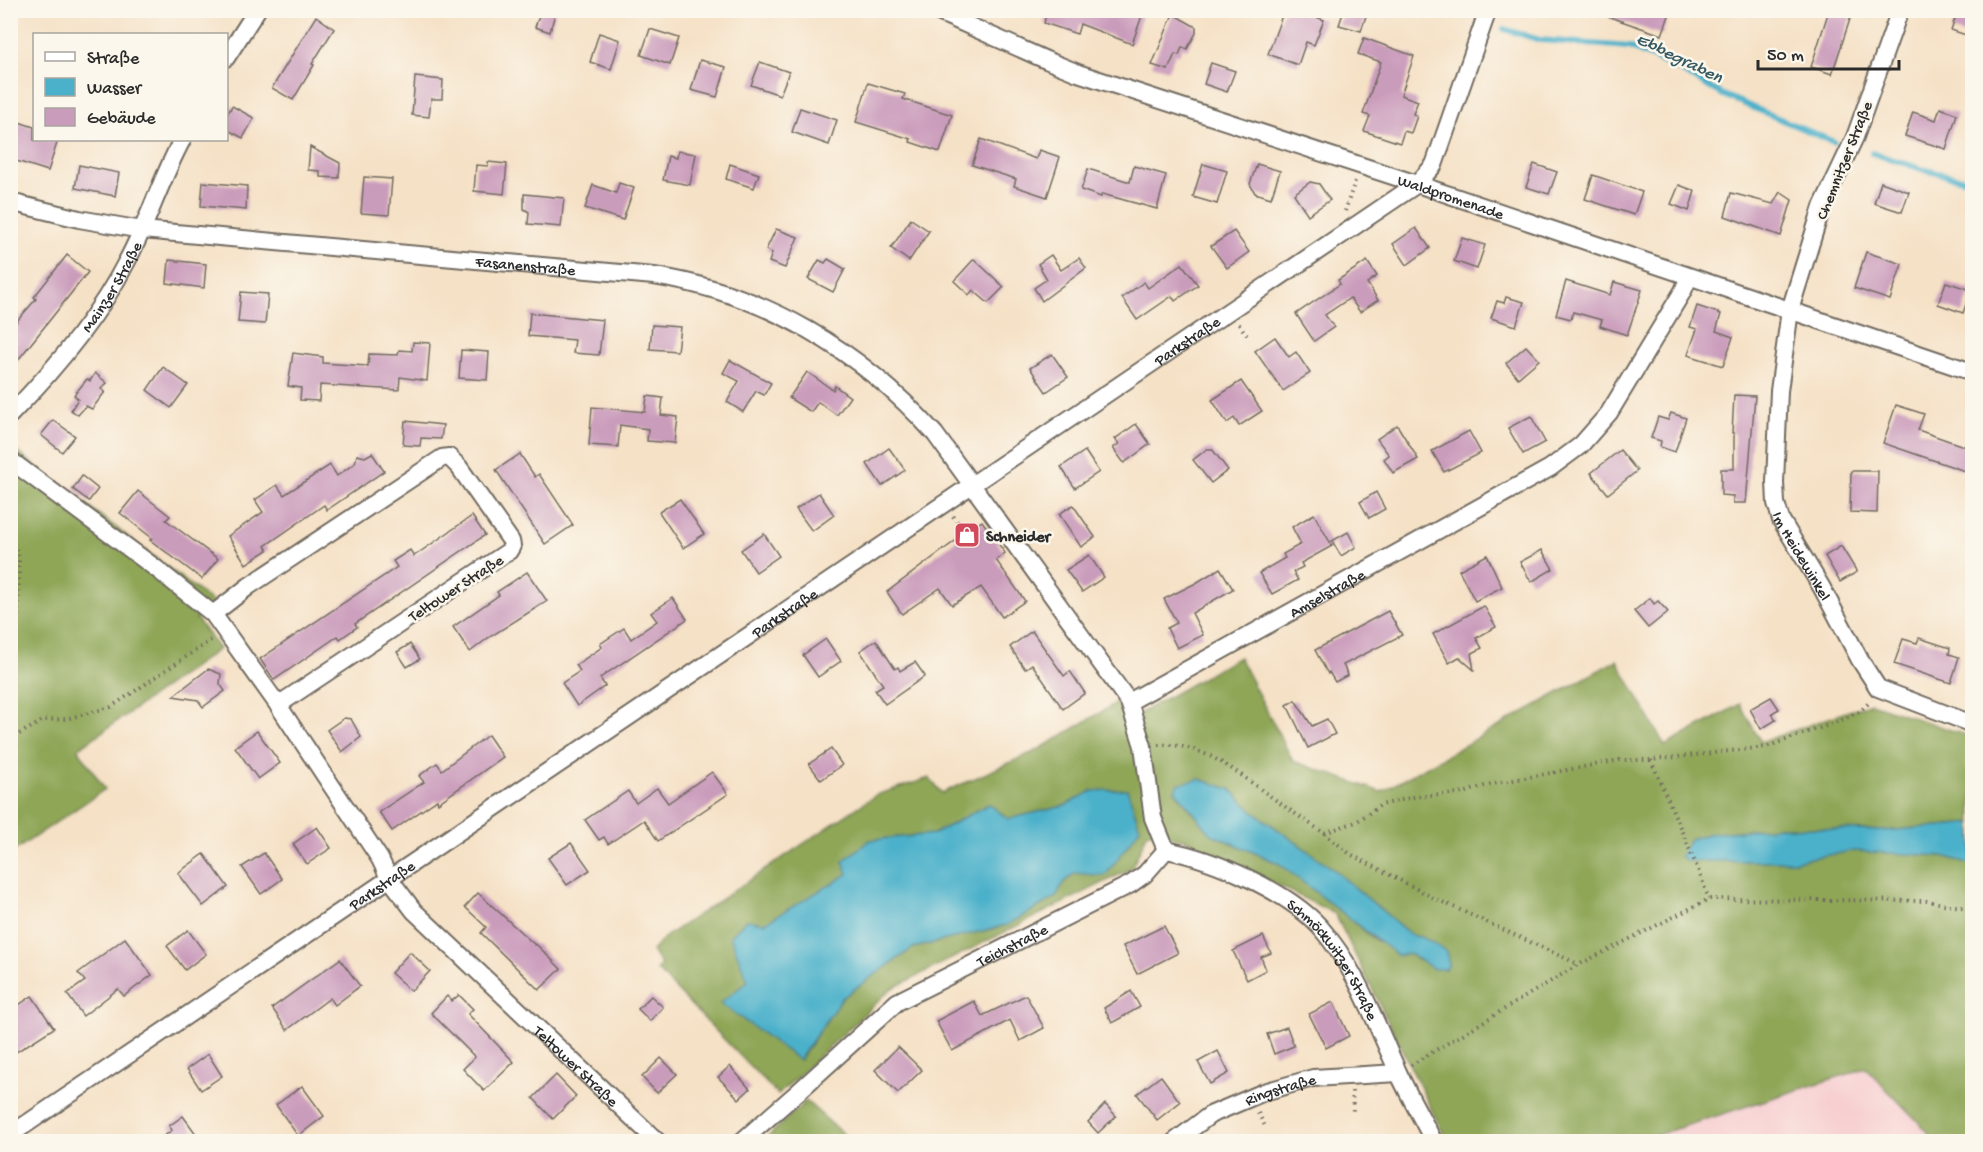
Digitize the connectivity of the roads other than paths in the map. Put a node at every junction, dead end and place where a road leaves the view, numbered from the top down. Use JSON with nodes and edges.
{"nodes":[{"id":1,"x":256,"y":10,"type":"edge"},
{"id":2,"x":934,"y":10,"type":"edge"},
{"id":3,"x":1488,"y":10,"type":"edge"},
{"id":4,"x":1900,"y":10,"type":"edge"},
{"id":5,"x":228,"y":55,"type":"edge"},
{"id":6,"x":181,"y":141,"type":"edge"},
{"id":7,"x":1417,"y":184,"type":"junction"},
{"id":8,"x":10,"y":202,"type":"edge"},
{"id":9,"x":142,"y":230,"type":"junction"},
{"id":10,"x":1689,"y":277,"type":"junction"},
{"id":11,"x":1790,"y":310,"type":"junction"},
{"id":12,"x":1972,"y":372,"type":"edge"},
{"id":13,"x":10,"y":415,"type":"edge"},
{"id":14,"x":10,"y":460,"type":"edge"},
{"id":15,"x":972,"y":485,"type":"junction"},
{"id":16,"x":213,"y":614,"type":"junction"},
{"id":17,"x":1129,"y":702,"type":"junction"},
{"id":18,"x":278,"y":705,"type":"junction"},
{"id":19,"x":1972,"y":724,"type":"edge"},
{"id":20,"x":1166,"y":850,"type":"junction"},
{"id":21,"x":389,"y":878,"type":"junction"},
{"id":22,"x":1398,"y":1073,"type":"junction"},
{"id":23,"x":10,"y":1135,"type":"edge"},
{"id":24,"x":658,"y":1142,"type":"edge"},
{"id":25,"x":741,"y":1142,"type":"edge"},
{"id":26,"x":1174,"y":1142,"type":"edge"},
{"id":27,"x":1434,"y":1142,"type":"edge"}],
"edges":[{"from":1,"to":5,"type":"street"},
{"from":2,"to":7,"type":"street","name":"Waldpromenade"},
{"from":3,"to":7,"type":"street","name":"Parkstraße"},
{"from":4,"to":11,"type":"street","name":"Chemnitzer Straße"},
{"from":6,"to":9,"type":"street","name":"Mainzer Straße"},
{"from":7,"to":10,"type":"street","name":"Waldpromenade"},
{"from":7,"to":15,"type":"street","name":"Parkstraße"},
{"from":8,"to":9,"type":"street","name":"Fasanenstraße"},
{"from":9,"to":13,"type":"street","name":"Mainzer Straße"},
{"from":9,"to":15,"type":"street","name":"Fasanenstraße"},
{"from":10,"to":11,"type":"street","name":"Waldpromenade"},
{"from":10,"to":17,"type":"street","name":"Amselstraße"},
{"from":11,"to":12,"type":"street","name":"Waldpromenade"},
{"from":11,"to":19,"type":"street","name":"Im Heidewinkel"},
{"from":14,"to":16,"type":"street","name":"Teltower Straße"},
{"from":15,"to":17,"type":"street"},
{"from":15,"to":21,"type":"street","name":"Parkstraße"},
{"from":16,"to":18,"type":"street","name":"Teltower Straße"},
{"from":16,"to":18,"type":"street","name":"Teltower Straße"},
{"from":17,"to":20,"type":"street"},
{"from":18,"to":21,"type":"street","name":"Teltower Straße"},
{"from":20,"to":22,"type":"street","name":"Schmöckwitzer Straße"},
{"from":20,"to":25,"type":"street","name":"Teichstraße"},
{"from":21,"to":23,"type":"street","name":"Parkstraße"},
{"from":21,"to":24,"type":"street","name":"Teltower Straße"},
{"from":22,"to":26,"type":"street","name":"Ringstraße"},
{"from":22,"to":27,"type":"street","name":"Schmöckwitzer Straße"}]}
